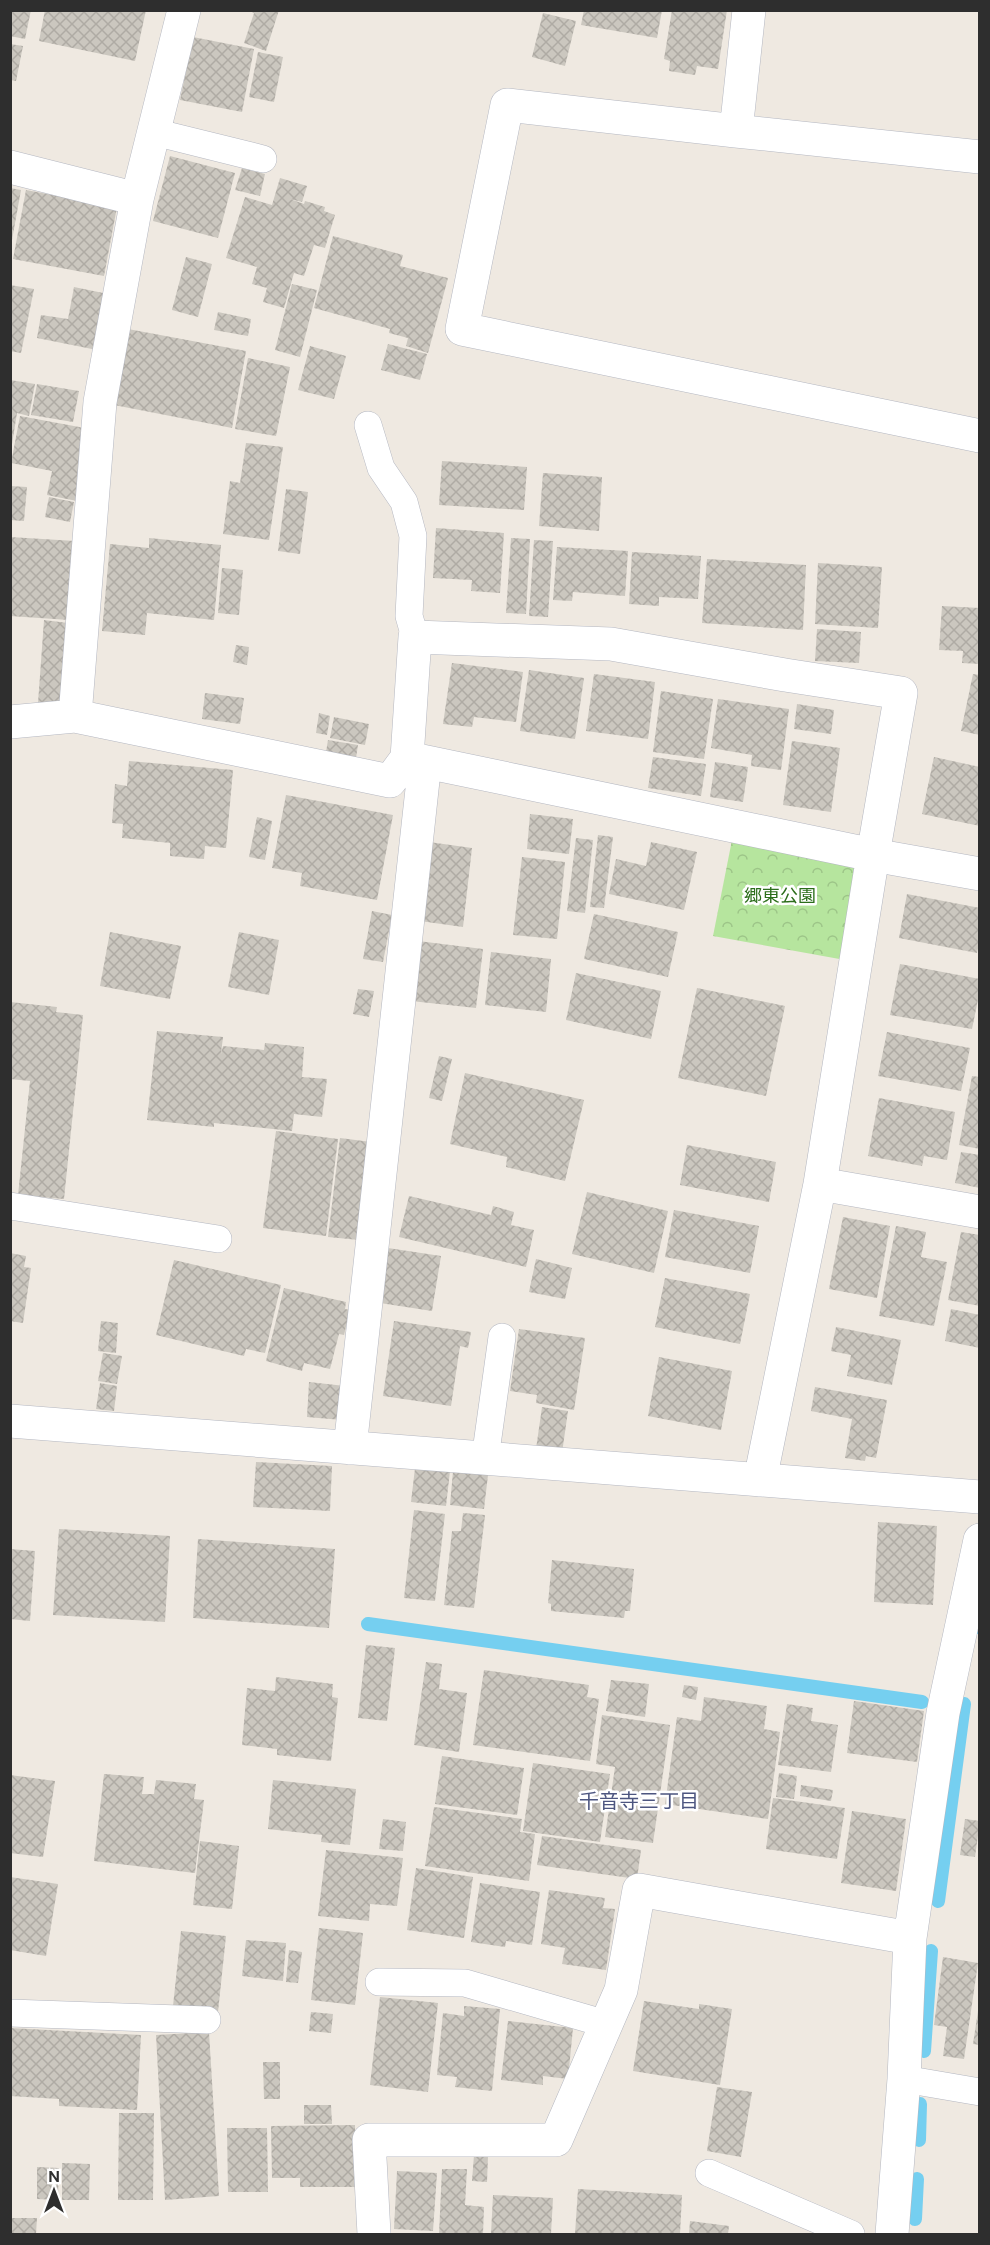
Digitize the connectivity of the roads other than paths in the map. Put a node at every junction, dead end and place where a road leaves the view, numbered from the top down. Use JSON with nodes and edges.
{"nodes":[{"id":1,"x":184,"y":10,"type":"edge"},
{"id":2,"x":749,"y":10,"type":"edge"},
{"id":3,"x":736,"y":131,"type":"junction"},
{"id":4,"x":154,"y":132,"type":"junction"},
{"id":5,"x":980,"y":158,"type":"edge"},
{"id":6,"x":263,"y":159,"type":"dead end"},
{"id":7,"x":10,"y":167,"type":"edge"},
{"id":8,"x":137,"y":199,"type":"junction"},
{"id":9,"x":368,"y":425,"type":"dead end"},
{"id":10,"x":980,"y":436,"type":"edge"},
{"id":11,"x":415,"y":638,"type":"junction"},
{"id":12,"x":75,"y":716,"type":"junction"},
{"id":13,"x":10,"y":722,"type":"edge"},
{"id":14,"x":416,"y":760,"type":"junction"},
{"id":15,"x":873,"y":855,"type":"junction"},
{"id":16,"x":980,"y":873,"type":"edge"},
{"id":17,"x":820,"y":1184,"type":"junction"},
{"id":18,"x":10,"y":1206,"type":"edge"},
{"id":19,"x":980,"y":1212,"type":"edge"},
{"id":20,"x":218,"y":1239,"type":"dead end"},
{"id":21,"x":502,"y":1337,"type":"dead end"},
{"id":22,"x":10,"y":1422,"type":"edge"},
{"id":23,"x":350,"y":1448,"type":"junction"},
{"id":24,"x":485,"y":1459,"type":"junction"},
{"id":25,"x":760,"y":1480,"type":"junction"},
{"id":26,"x":980,"y":1497,"type":"edge"},
{"id":27,"x":980,"y":1540,"type":"edge"},
{"id":28,"x":910,"y":1938,"type":"junction"},
{"id":29,"x":379,"y":1982,"type":"dead end"},
{"id":30,"x":10,"y":2013,"type":"edge"},
{"id":31,"x":207,"y":2020,"type":"dead end"},
{"id":32,"x":606,"y":2024,"type":"junction"},
{"id":33,"x":904,"y":2079,"type":"junction"},
{"id":34,"x":980,"y":2092,"type":"edge"},
{"id":35,"x":709,"y":2173,"type":"dead end"},
{"id":36,"x":374,"y":2235,"type":"edge"},
{"id":37,"x":851,"y":2235,"type":"edge"},
{"id":38,"x":892,"y":2235,"type":"edge"}],
"edges":[{"from":1,"to":4,"type":"street"},
{"from":2,"to":3,"type":"street"},
{"from":3,"to":5,"type":"street"},
{"from":3,"to":10,"type":"street"},
{"from":4,"to":6,"type":"lane"},
{"from":4,"to":8,"type":"street"},
{"from":7,"to":8,"type":"street"},
{"from":8,"to":12,"type":"street"},
{"from":9,"to":11,"type":"lane"},
{"from":11,"to":14,"type":"street"},
{"from":11,"to":15,"type":"street"},
{"from":12,"to":13,"type":"street"},
{"from":12,"to":14,"type":"street"},
{"from":14,"to":15,"type":"street"},
{"from":14,"to":23,"type":"street"},
{"from":15,"to":16,"type":"street"},
{"from":15,"to":17,"type":"street"},
{"from":17,"to":19,"type":"street"},
{"from":17,"to":25,"type":"street"},
{"from":18,"to":20,"type":"lane"},
{"from":21,"to":24,"type":"lane"},
{"from":22,"to":23,"type":"street"},
{"from":23,"to":24,"type":"street"},
{"from":24,"to":25,"type":"street"},
{"from":25,"to":26,"type":"street"},
{"from":27,"to":28,"type":"street"},
{"from":28,"to":32,"type":"street"},
{"from":28,"to":33,"type":"street"},
{"from":29,"to":32,"type":"lane"},
{"from":30,"to":31,"type":"lane"},
{"from":32,"to":36,"type":"street"},
{"from":33,"to":34,"type":"lane"},
{"from":33,"to":38,"type":"street"},
{"from":35,"to":37,"type":"lane"}]}
